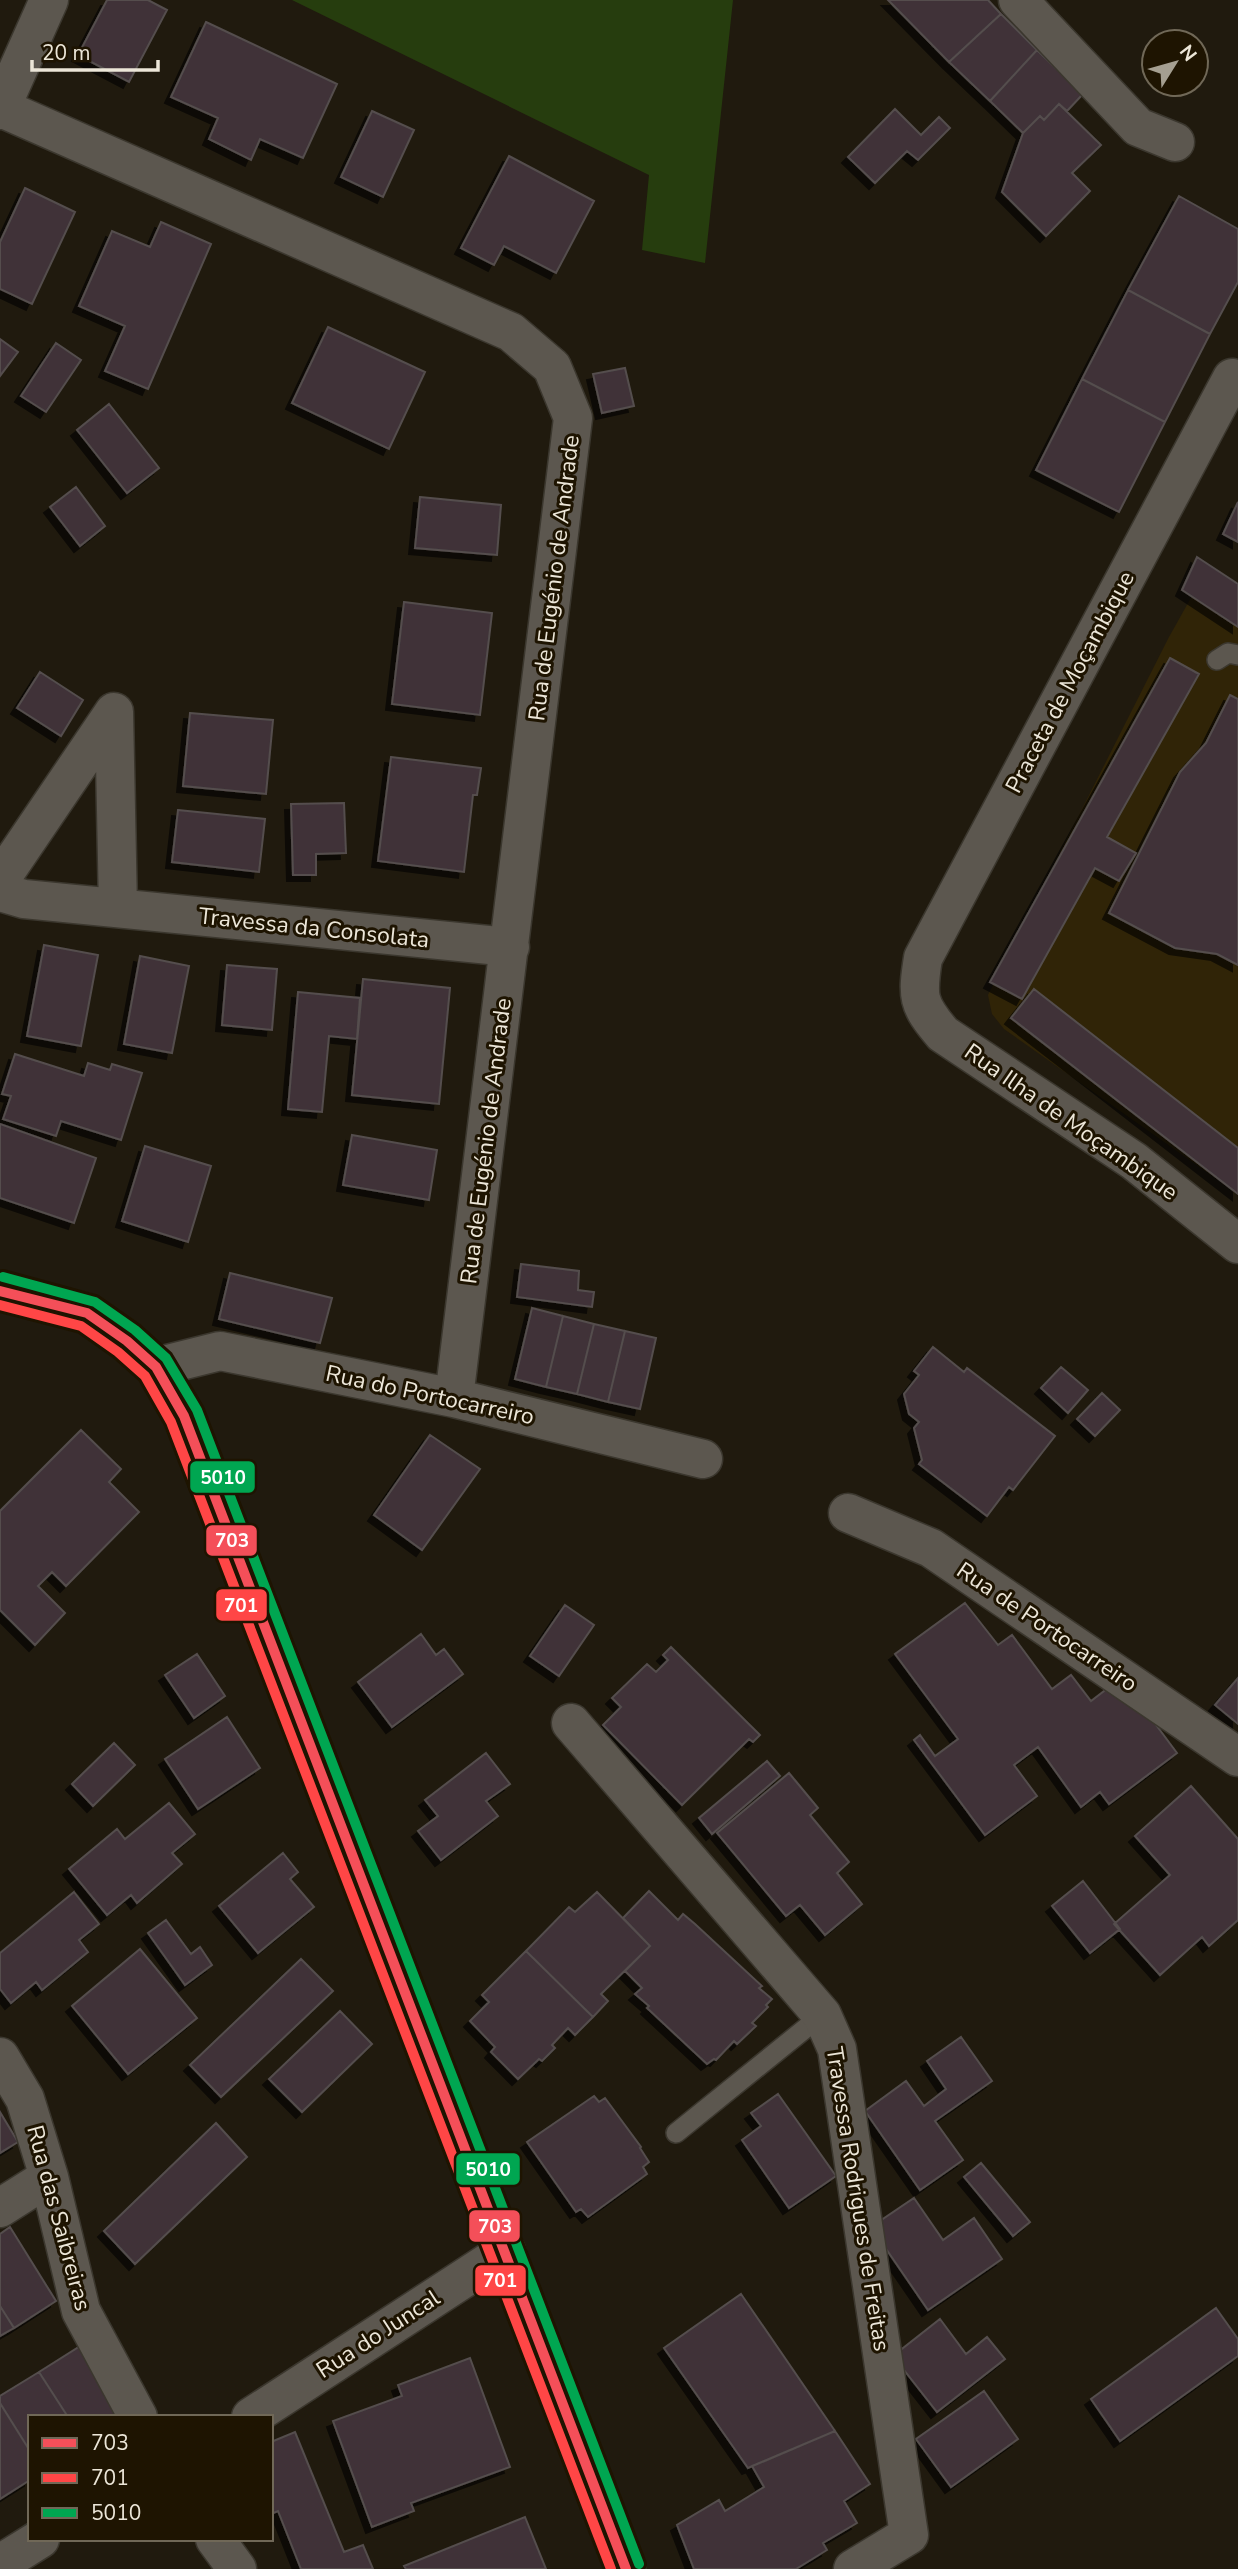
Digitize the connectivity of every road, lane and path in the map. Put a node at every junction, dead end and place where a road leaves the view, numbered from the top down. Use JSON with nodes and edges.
{"nodes":[{"id":1,"x":48,"y":0,"type":"edge"},
{"id":2,"x":1018,"y":0,"type":"edge"},
{"id":3,"x":1,"y":109,"type":"edge"},
{"id":4,"x":1175,"y":142,"type":"dead end"},
{"id":5,"x":1236,"y":373,"type":"edge"},
{"id":6,"x":1238,"y":655,"type":"edge"},
{"id":7,"x":1217,"y":660,"type":"dead end"},
{"id":8,"x":0,"y":880,"type":"edge"},
{"id":9,"x":0,"y":892,"type":"edge"},
{"id":10,"x":118,"y":908,"type":"junction"},
{"id":11,"x":510,"y":947,"type":"junction"},
{"id":12,"x":918,"y":991,"type":"joint"},
{"id":13,"x":1238,"y":1244,"type":"edge"},
{"id":14,"x":0,"y":1291,"type":"edge"},
{"id":15,"x":156,"y":1367,"type":"junction"},
{"id":16,"x":454,"y":1398,"type":"junction"},
{"id":17,"x":703,"y":1459,"type":"dead end"},
{"id":18,"x":848,"y":1513,"type":"dead end"},
{"id":19,"x":571,"y":1723,"type":"dead end"},
{"id":20,"x":1238,"y":1757,"type":"edge"},
{"id":21,"x":822,"y":2015,"type":"junction"},
{"id":22,"x":0,"y":2057,"type":"edge"},
{"id":23,"x":677,"y":2133,"type":"dead end"},
{"id":24,"x":50,"y":2177,"type":"junction"},
{"id":25,"x":0,"y":2208,"type":"edge"},
{"id":26,"x":506,"y":2251,"type":"junction"},
{"id":27,"x":137,"y":2415,"type":"edge"},
{"id":28,"x":254,"y":2415,"type":"edge"},
{"id":29,"x":37,"y":2541,"type":"edge"},
{"id":30,"x":216,"y":2541,"type":"edge"},
{"id":31,"x":0,"y":2564,"type":"edge"},
{"id":32,"x":237,"y":2569,"type":"edge"},
{"id":33,"x":626,"y":2569,"type":"edge"},
{"id":34,"x":853,"y":2569,"type":"edge"}],
"edges":[{"from":1,"to":3,"type":"street"},
{"from":2,"to":4,"type":"street"},
{"from":3,"to":11,"type":"street","name":"Rua de Eugénio de Andrade"},
{"from":5,"to":12,"type":"street","name":"Praceta de Moçambique"},
{"from":6,"to":7,"type":"lane"},
{"from":8,"to":10,"type":"street"},
{"from":9,"to":10,"type":"street","name":"Travessa da Consolata"},
{"from":10,"to":11,"type":"street","name":"Travessa da Consolata"},
{"from":11,"to":16,"type":"street","name":"Rua de Eugénio de Andrade"},
{"from":12,"to":13,"type":"street","name":"Rua Ilha de Moçambique"},
{"from":14,"to":15,"type":"main road"},
{"from":15,"to":16,"type":"street","name":"Rua do Portocarreiro"},
{"from":15,"to":26,"type":"main road"},
{"from":16,"to":17,"type":"street","name":"Rua do Portocarreiro"},
{"from":18,"to":20,"type":"street","name":"Rua de Portocarreiro"},
{"from":19,"to":21,"type":"street","name":"Travessa Rodrigues de Freitas"},
{"from":21,"to":23,"type":"lane"},
{"from":21,"to":34,"type":"street","name":"Travessa Rodrigues de Freitas"},
{"from":22,"to":24,"type":"street","name":"Rua das Saibreiras"},
{"from":24,"to":25,"type":"street"},
{"from":24,"to":27,"type":"street","name":"Rua das Saibreiras"},
{"from":26,"to":28,"type":"street","name":"Rua do Juncal"},
{"from":26,"to":33,"type":"main road"},
{"from":29,"to":31,"type":"street"},
{"from":30,"to":32,"type":"street"}]}
